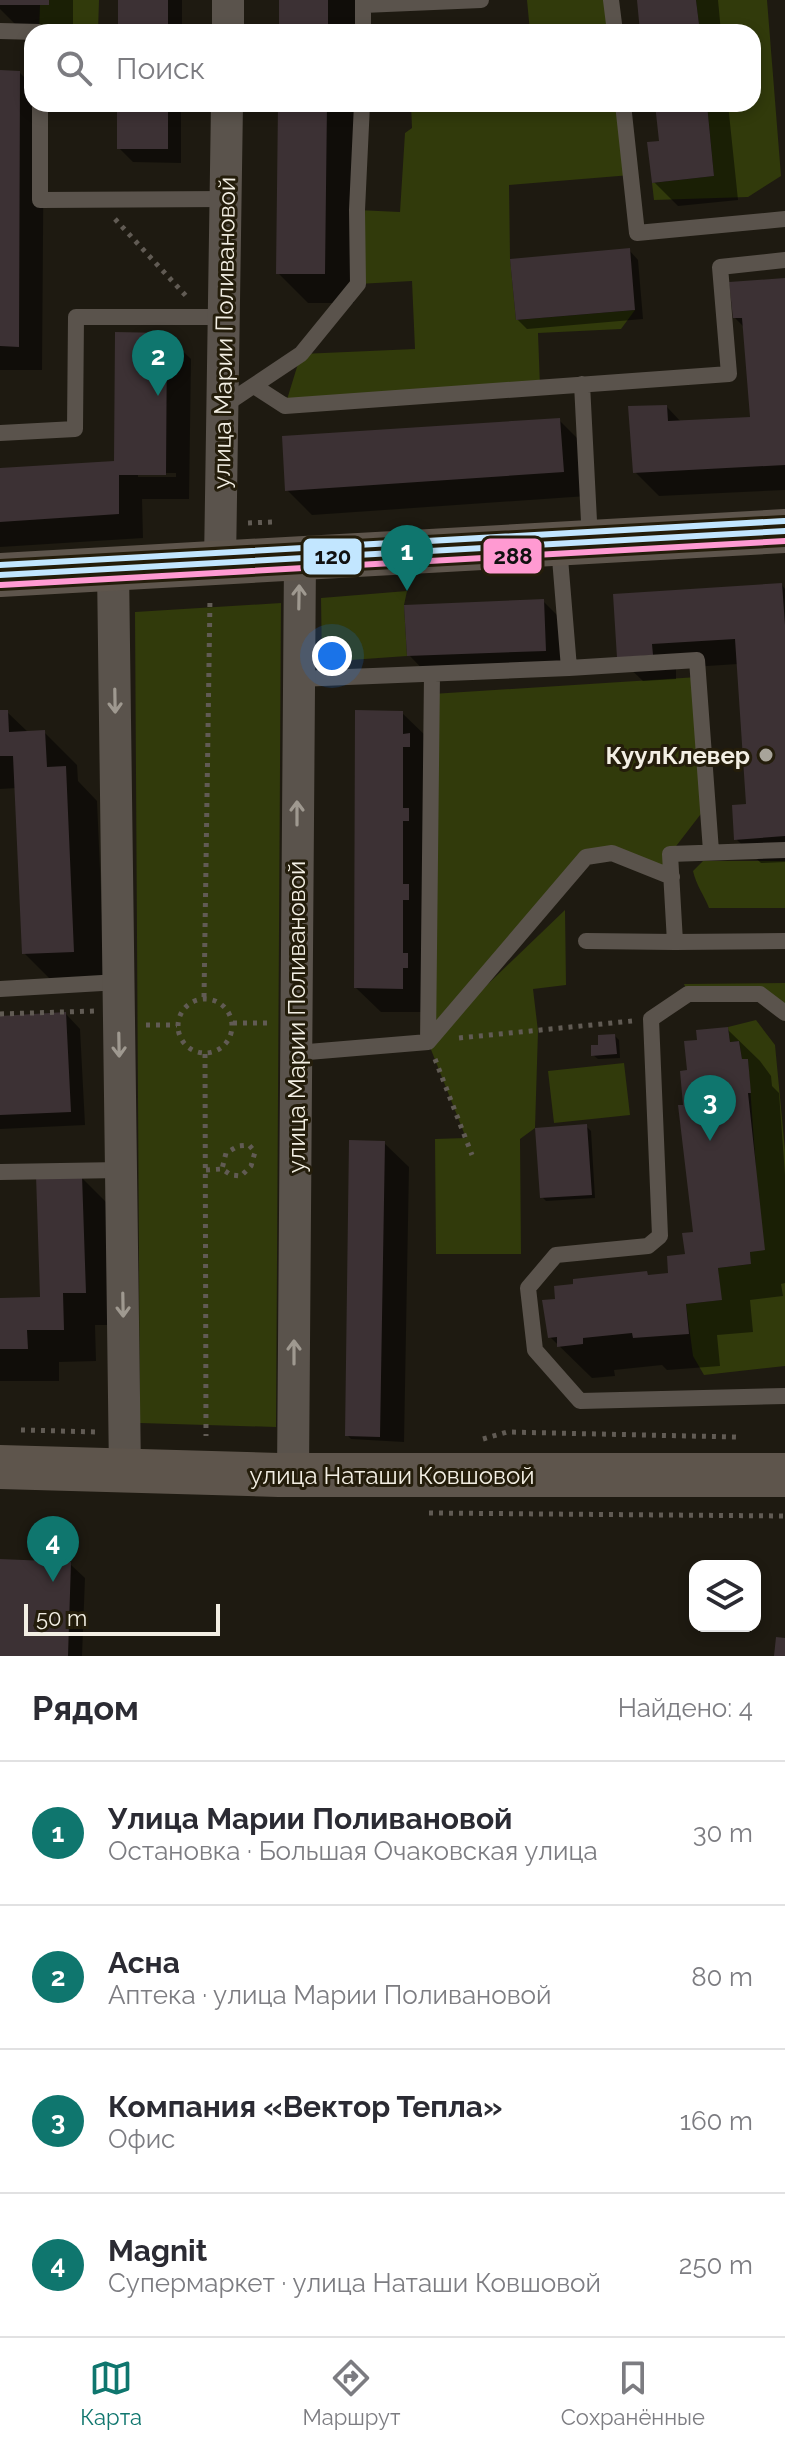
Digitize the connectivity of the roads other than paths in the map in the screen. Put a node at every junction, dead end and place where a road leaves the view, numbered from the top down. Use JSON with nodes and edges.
{"nodes":[{"id":1,"x":228,"y":0,"type":"edge"},
{"id":2,"x":481,"y":0,"type":"edge"},
{"id":3,"x":611,"y":0,"type":"edge"},
{"id":4,"x":363,"y":2,"type":"edge"},
{"id":5,"x":228,"y":24,"type":"edge"},
{"id":6,"x":363,"y":24,"type":"edge"},
{"id":7,"x":614,"y":24,"type":"edge"},
{"id":8,"x":0,"y":31,"type":"edge"},
{"id":9,"x":24,"y":32,"type":"edge"},
{"id":10,"x":40,"y":112,"type":"edge"},
{"id":11,"x":227,"y":112,"type":"edge"},
{"id":12,"x":362,"y":112,"type":"edge"},
{"id":13,"x":624,"y":112,"type":"edge"},
{"id":14,"x":226,"y":199,"type":"junction"},
{"id":15,"x":785,"y":219,"type":"edge"},
{"id":16,"x":785,"y":260,"type":"edge"},
{"id":17,"x":224,"y":317,"type":"junction"},
{"id":18,"x":582,"y":384,"type":"junction"},
{"id":19,"x":254,"y":386,"type":"junction"},
{"id":20,"x":223,"y":406,"type":"junction"},
{"id":21,"x":0,"y":433,"type":"edge"},
{"id":22,"x":785,"y":531,"type":"edge"},
{"id":23,"x":574,"y":543,"type":"junction"},
{"id":24,"x":300,"y":558,"type":"junction"},
{"id":25,"x":113,"y":569,"type":"junction"},
{"id":26,"x":0,"y":575,"type":"edge"},
{"id":27,"x":215,"y":578,"type":"junction"},
{"id":28,"x":569,"y":668,"type":"junction"},
{"id":29,"x":432,"y":674,"type":"junction"},
{"id":30,"x":298,"y":679,"type":"junction"},
{"id":31,"x":785,"y":850,"type":"edge"},
{"id":32,"x":711,"y":851,"type":"junction"},
{"id":33,"x":672,"y":877,"type":"junction"},
{"id":34,"x":586,"y":941,"type":"dead end"},
{"id":35,"x":785,"y":941,"type":"edge"},
{"id":36,"x":675,"y":942,"type":"junction"},
{"id":37,"x":119,"y":982,"type":"junction"},
{"id":38,"x":0,"y":989,"type":"edge"},
{"id":39,"x":785,"y":1013,"type":"edge"},
{"id":40,"x":428,"y":1042,"type":"junction"},
{"id":41,"x":296,"y":1053,"type":"junction"},
{"id":42,"x":121,"y":1170,"type":"junction"},
{"id":43,"x":0,"y":1172,"type":"edge"},
{"id":44,"x":785,"y":1396,"type":"edge"},
{"id":45,"x":0,"y":1467,"type":"edge"},
{"id":46,"x":125,"y":1472,"type":"junction"},
{"id":47,"x":293,"y":1475,"type":"junction"},
{"id":48,"x":785,"y":1475,"type":"edge"}],
"edges":[{"from":1,"to":5,"type":"street"},
{"from":2,"to":4,"type":"lane"},
{"from":3,"to":7,"type":"lane"},
{"from":4,"to":6,"type":"lane"},
{"from":8,"to":9,"type":"lane"},
{"from":10,"to":14,"type":"lane"},
{"from":11,"to":14,"type":"street","name":"улица Марии Поливановой"},
{"from":12,"to":19,"type":"lane"},
{"from":13,"to":15,"type":"lane"},
{"from":14,"to":17,"type":"street","name":"улица Марии Поливановой"},
{"from":16,"to":18,"type":"lane"},
{"from":17,"to":20,"type":"street","name":"улица Марии Поливановой"},
{"from":17,"to":21,"type":"lane"},
{"from":18,"to":19,"type":"lane"},
{"from":18,"to":23,"type":"lane"},
{"from":19,"to":20,"type":"lane"},
{"from":20,"to":27,"type":"street","name":"улица Марии Поливановой"},
{"from":22,"to":23,"type":"street"},
{"from":23,"to":24,"type":"street"},
{"from":23,"to":28,"type":"lane"},
{"from":24,"to":27,"type":"street"},
{"from":30,"to":24,"type":"street","name":"улица Марии Поливановой","one_way":true},
{"from":25,"to":26,"type":"street"},
{"from":25,"to":27,"type":"street"},
{"from":25,"to":37,"type":"street","one_way":true},
{"from":28,"to":29,"type":"lane"},
{"from":28,"to":32,"type":"lane"},
{"from":29,"to":30,"type":"lane"},
{"from":29,"to":40,"type":"lane"},
{"from":41,"to":30,"type":"street","name":"улица Марии Поливановой","one_way":true},
{"from":31,"to":32,"type":"lane"},
{"from":32,"to":33,"type":"lane"},
{"from":33,"to":36,"type":"lane"},
{"from":33,"to":40,"type":"lane"},
{"from":34,"to":36,"type":"lane"},
{"from":35,"to":36,"type":"lane"},
{"from":37,"to":38,"type":"lane"},
{"from":37,"to":42,"type":"street","one_way":true},
{"from":39,"to":44,"type":"lane"},
{"from":40,"to":41,"type":"lane"},
{"from":47,"to":41,"type":"street","name":"улица Марии Поливановой","one_way":true},
{"from":42,"to":43,"type":"lane"},
{"from":42,"to":46,"type":"street","one_way":true},
{"from":45,"to":46,"type":"street","name":"улица Наташи Ковшовой"},
{"from":46,"to":47,"type":"street","name":"улица Наташи Ковшовой"},
{"from":47,"to":48,"type":"street","name":"улица Наташи Ковшовой"}]}
